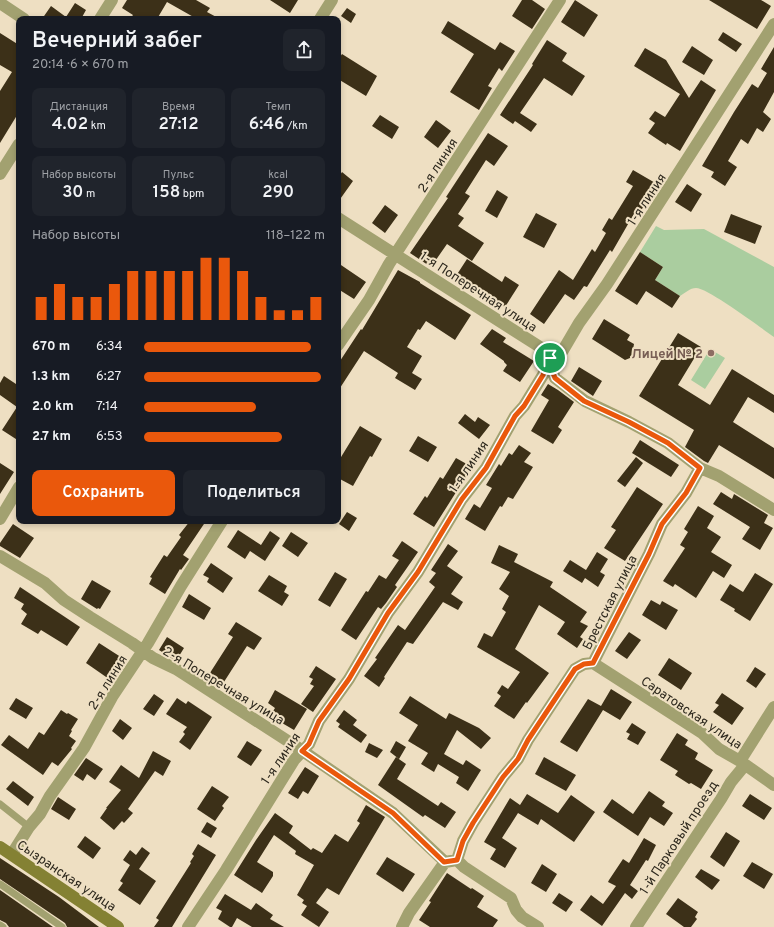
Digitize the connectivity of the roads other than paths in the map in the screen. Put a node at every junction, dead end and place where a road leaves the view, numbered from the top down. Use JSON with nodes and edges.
{"nodes":[{"id":1,"x":112,"y":0,"type":"edge"},
{"id":2,"x":332,"y":0,"type":"edge"},
{"id":3,"x":560,"y":0,"type":"edge"},
{"id":4,"x":0,"y":3,"type":"edge"},
{"id":5,"x":20,"y":16,"type":"edge"},
{"id":6,"x":102,"y":16,"type":"edge"},
{"id":7,"x":322,"y":16,"type":"edge"},
{"id":8,"x":774,"y":24,"type":"edge"},
{"id":9,"x":16,"y":149,"type":"edge"},
{"id":10,"x":0,"y":174,"type":"edge"},
{"id":11,"x":341,"y":220,"type":"edge"},
{"id":12,"x":396,"y":255,"type":"junction"},
{"id":13,"x":341,"y":341,"type":"edge"},
{"id":14,"x":550,"y":358,"type":"junction"},
{"id":15,"x":700,"y":468,"type":"junction"},
{"id":16,"x":16,"y":492,"type":"edge"},
{"id":17,"x":774,"y":510,"type":"edge"},
{"id":18,"x":0,"y":519,"type":"edge"},
{"id":19,"x":220,"y":524,"type":"edge"},
{"id":20,"x":0,"y":556,"type":"edge"},
{"id":21,"x":142,"y":651,"type":"junction"},
{"id":22,"x":593,"y":663,"type":"junction"},
{"id":23,"x":774,"y":707,"type":"edge"},
{"id":24,"x":302,"y":751,"type":"junction"},
{"id":25,"x":743,"y":763,"type":"junction"},
{"id":26,"x":774,"y":785,"type":"edge"},
{"id":27,"x":0,"y":804,"type":"edge"},
{"id":28,"x":29,"y":827,"type":"junction"},
{"id":29,"x":0,"y":847,"type":"edge"},
{"id":30,"x":12,"y":854,"type":"junction"},
{"id":31,"x":457,"y":860,"type":"junction"},
{"id":32,"x":444,"y":862,"type":"junction"},
{"id":33,"x":0,"y":884,"type":"edge"},
{"id":34,"x":0,"y":925,"type":"edge"},
{"id":35,"x":3,"y":927,"type":"edge"},
{"id":36,"x":62,"y":927,"type":"edge"},
{"id":37,"x":118,"y":927,"type":"edge"},
{"id":38,"x":188,"y":927,"type":"edge"},
{"id":39,"x":402,"y":927,"type":"edge"},
{"id":40,"x":538,"y":927,"type":"edge"},
{"id":41,"x":636,"y":927,"type":"edge"}],
"edges":[{"from":1,"to":6,"type":"street"},
{"from":2,"to":7,"type":"street"},
{"from":3,"to":12,"type":"street","name":"2-я линия"},
{"from":4,"to":5,"type":"street"},
{"from":8,"to":14,"type":"street","name":"1-я линия"},
{"from":9,"to":10,"type":"street"},
{"from":11,"to":12,"type":"street","name":"1-я Поперечная улица"},
{"from":12,"to":13,"type":"street","name":"2-я линия"},
{"from":12,"to":14,"type":"street","name":"1-я Поперечная улица"},
{"from":14,"to":15,"type":"street"},
{"from":14,"to":24,"type":"street","name":"1-я линия"},
{"from":15,"to":17,"type":"street"},
{"from":15,"to":22,"type":"street","name":"Брестская улица"},
{"from":16,"to":18,"type":"street"},
{"from":19,"to":21,"type":"street","name":"2-я линия"},
{"from":20,"to":21,"type":"street","name":"2-я Поперечная улица"},
{"from":21,"to":24,"type":"street","name":"2-я Поперечная улица"},
{"from":21,"to":28,"type":"street","name":"2-я линия"},
{"from":22,"to":25,"type":"street","name":"Саратовская улица"},
{"from":22,"to":31,"type":"street","name":"Брестская улица"},
{"from":23,"to":25,"type":"street","name":"1-й Парковый проезд"},
{"from":24,"to":32,"type":"street","name":"2-я Поперечная улица"},
{"from":24,"to":38,"type":"street","name":"1-я линия"},
{"from":25,"to":26,"type":"street","name":"Саратовская улица"},
{"from":25,"to":41,"type":"street","name":"1-й Парковый проезд"},
{"from":27,"to":28,"type":"lane"},
{"from":28,"to":30,"type":"street","name":"2-я линия"},
{"from":29,"to":30,"type":"street","name":"Сызранская улица"},
{"from":30,"to":37,"type":"street","name":"Сызранская улица"},
{"from":31,"to":32,"type":"street"},
{"from":31,"to":40,"type":"street"},
{"from":32,"to":39,"type":"street"},
{"from":33,"to":36,"type":"lane"},
{"from":34,"to":35,"type":"lane"}]}
